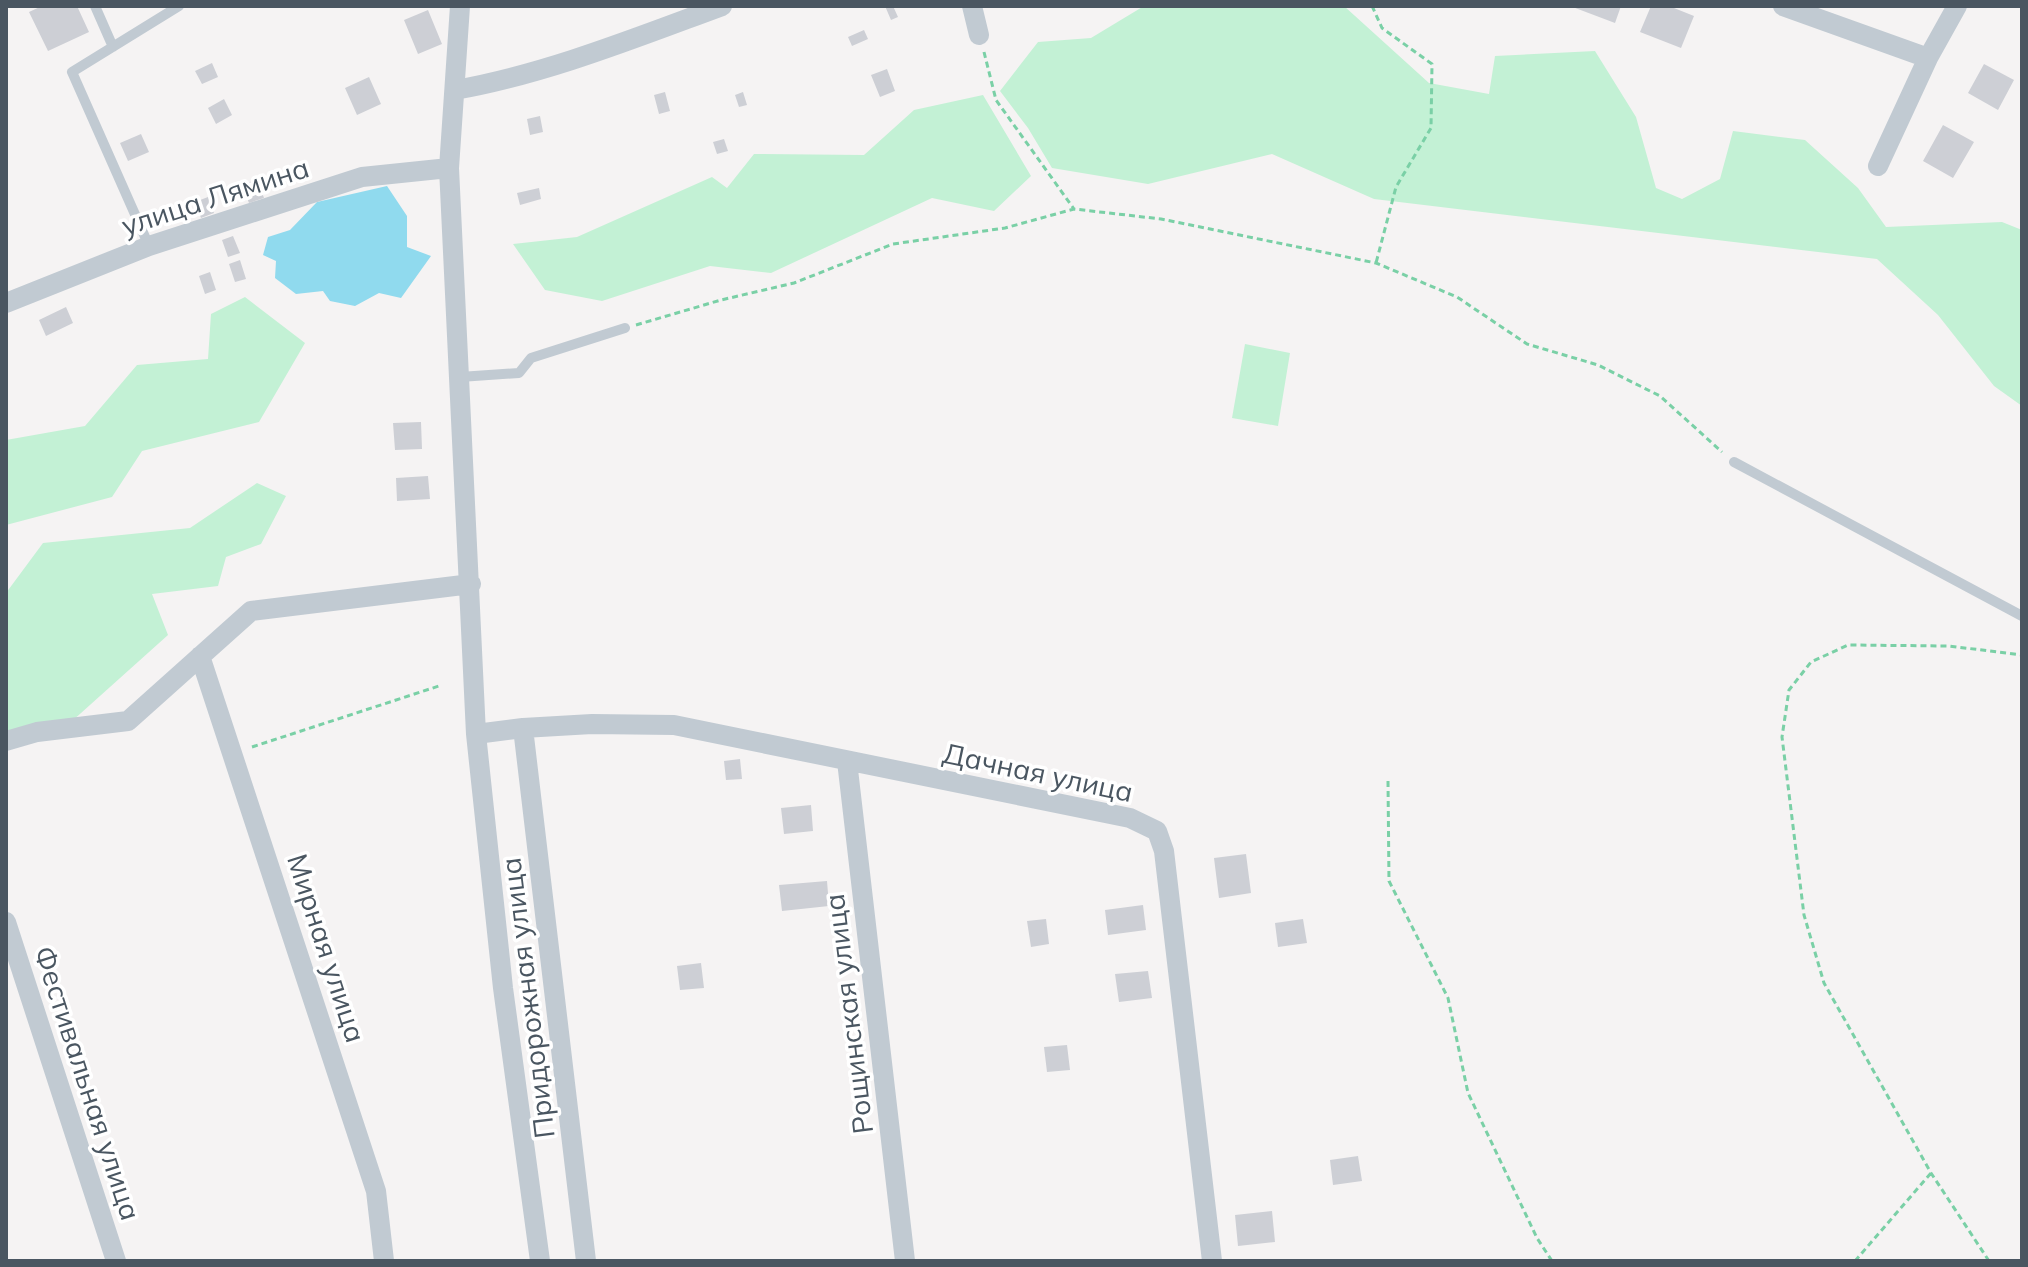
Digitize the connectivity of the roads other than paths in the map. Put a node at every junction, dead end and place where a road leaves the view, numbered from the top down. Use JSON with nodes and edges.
{"nodes":[{"id":1,"x":95,"y":6,"type":"edge"},
{"id":2,"x":179,"y":6,"type":"edge"},
{"id":3,"x":460,"y":6,"type":"edge"},
{"id":4,"x":722,"y":6,"type":"edge"},
{"id":5,"x":972,"y":6,"type":"edge"},
{"id":6,"x":1783,"y":6,"type":"edge"},
{"id":7,"x":1957,"y":6,"type":"edge"},
{"id":8,"x":979,"y":35,"type":"road end"},
{"id":9,"x":113,"y":47,"type":"junction"},
{"id":10,"x":1928,"y":58,"type":"junction"},
{"id":11,"x":455,"y":90,"type":"junction"},
{"id":12,"x":1878,"y":166,"type":"dead end"},
{"id":13,"x":449,"y":168,"type":"junction"},
{"id":14,"x":149,"y":246,"type":"junction"},
{"id":15,"x":6,"y":303,"type":"edge"},
{"id":16,"x":625,"y":328,"type":"road end"},
{"id":17,"x":460,"y":377,"type":"junction"},
{"id":18,"x":1734,"y":462,"type":"road end"},
{"id":19,"x":471,"y":584,"type":"junction"},
{"id":20,"x":2022,"y":616,"type":"edge"},
{"id":21,"x":200,"y":656,"type":"junction"},
{"id":22,"x":523,"y":728,"type":"junction"},
{"id":23,"x":476,"y":734,"type":"junction"},
{"id":24,"x":6,"y":741,"type":"edge"},
{"id":25,"x":847,"y":761,"type":"junction"},
{"id":26,"x":6,"y":922,"type":"edge"},
{"id":27,"x":116,"y":1261,"type":"edge"},
{"id":28,"x":384,"y":1261,"type":"edge"},
{"id":29,"x":540,"y":1261,"type":"edge"},
{"id":30,"x":586,"y":1261,"type":"edge"},
{"id":31,"x":905,"y":1261,"type":"edge"},
{"id":32,"x":1212,"y":1261,"type":"edge"}],
"edges":[{"from":1,"to":9,"type":"lane"},
{"from":2,"to":9,"type":"lane"},
{"from":3,"to":11,"type":"street"},
{"from":4,"to":11,"type":"street"},
{"from":5,"to":8,"type":"street"},
{"from":6,"to":10,"type":"street"},
{"from":7,"to":10,"type":"street"},
{"from":9,"to":14,"type":"lane"},
{"from":10,"to":12,"type":"street"},
{"from":11,"to":13,"type":"street"},
{"from":13,"to":14,"type":"street","name":"улица Лямина"},
{"from":13,"to":17,"type":"street"},
{"from":14,"to":15,"type":"street","name":"улица Лямина"},
{"from":16,"to":17,"type":"lane"},
{"from":17,"to":19,"type":"street"},
{"from":18,"to":20,"type":"lane"},
{"from":19,"to":21,"type":"street"},
{"from":19,"to":23,"type":"street"},
{"from":21,"to":24,"type":"street"},
{"from":21,"to":28,"type":"street","name":"Мирная улица"},
{"from":22,"to":23,"type":"street","name":"Дачная улица"},
{"from":22,"to":25,"type":"street","name":"Дачная улица"},
{"from":22,"to":30,"type":"street","name":"Придорожная улица"},
{"from":23,"to":29,"type":"street"},
{"from":25,"to":31,"type":"street","name":"Рощинская улица"},
{"from":25,"to":32,"type":"street","name":"Дачная улица"},
{"from":26,"to":27,"type":"street","name":"Фестивальная улица"}]}
